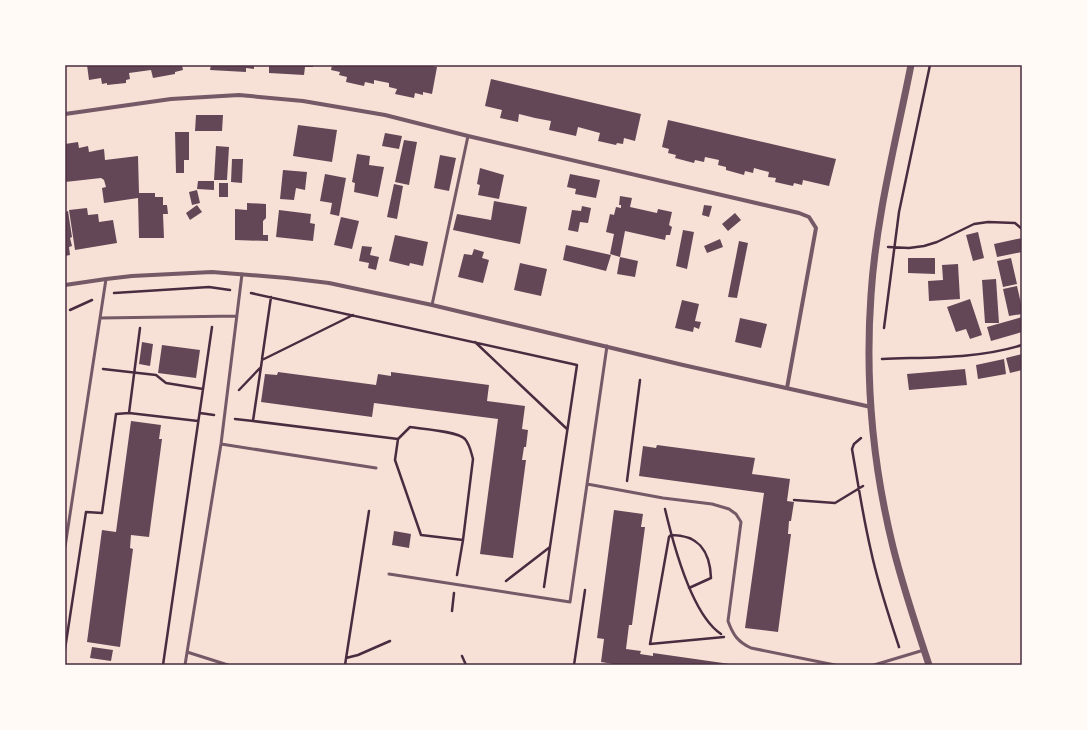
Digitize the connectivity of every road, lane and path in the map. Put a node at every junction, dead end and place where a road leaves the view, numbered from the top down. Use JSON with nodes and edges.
{"nodes":[{"id":1,"x":911,"y":65,"type":"edge"},
{"id":2,"x":930,"y":65,"type":"edge"},
{"id":3,"x":65,"y":114,"type":"edge"},
{"id":4,"x":468,"y":136,"type":"junction"},
{"id":5,"x":1022,"y":229,"type":"edge"},
{"id":6,"x":876,"y":246,"type":"junction"},
{"id":7,"x":895,"y":248,"type":"junction"},
{"id":8,"x":242,"y":274,"type":"junction"},
{"id":9,"x":106,"y":279,"type":"junction"},
{"id":10,"x":65,"y":285,"type":"edge"},
{"id":11,"x":240,"y":290,"type":"junction"},
{"id":12,"x":104,"y":294,"type":"junction"},
{"id":13,"x":271,"y":297,"type":"junction"},
{"id":14,"x":432,"y":305,"type":"junction"},
{"id":15,"x":70,"y":310,"type":"dead end"},
{"id":16,"x":353,"y":315,"type":"junction"},
{"id":17,"x":213,"y":316,"type":"junction"},
{"id":18,"x":237,"y":316,"type":"junction"},
{"id":19,"x":141,"y":317,"type":"junction"},
{"id":20,"x":100,"y":318,"type":"junction"},
{"id":21,"x":884,"y":330,"type":"dead end"},
{"id":22,"x":474,"y":342,"type":"junction"},
{"id":23,"x":1022,"y":345,"type":"edge"},
{"id":24,"x":607,"y":346,"type":"junction"},
{"id":25,"x":883,"y":352,"type":"dead end"},
{"id":26,"x":870,"y":359,"type":"junction"},
{"id":27,"x":883,"y":359,"type":"junction"},
{"id":28,"x":262,"y":360,"type":"junction"},
{"id":29,"x":884,"y":365,"type":"dead end"},
{"id":30,"x":93,"y":368,"type":"junction"},
{"id":31,"x":261,"y":368,"type":"junction"},
{"id":32,"x":134,"y":373,"type":"junction"},
{"id":33,"x":640,"y":380,"type":"dead end"},
{"id":34,"x":787,"y":388,"type":"junction"},
{"id":35,"x":203,"y":389,"type":"junction"},
{"id":36,"x":225,"y":406,"type":"junction"},
{"id":37,"x":871,"y":408,"type":"junction"},
{"id":38,"x":129,"y":413,"type":"junction"},
{"id":39,"x":200,"y":413,"type":"junction"},
{"id":40,"x":223,"y":417,"type":"junction"},
{"id":41,"x":198,"y":421,"type":"junction"},
{"id":42,"x":568,"y":429,"type":"junction"},
{"id":43,"x":874,"y":436,"type":"junction"},
{"id":44,"x":398,"y":439,"type":"dead end"},
{"id":45,"x":221,"y":444,"type":"junction"},
{"id":46,"x":376,"y":468,"type":"dead end"},
{"id":47,"x":587,"y":484,"type":"junction"},
{"id":48,"x":863,"y":486,"type":"dead end"},
{"id":49,"x":859,"y":488,"type":"junction"},
{"id":50,"x":626,"y":491,"type":"junction"},
{"id":51,"x":662,"y":498,"type":"junction"},
{"id":52,"x":794,"y":500,"type":"dead end"},
{"id":53,"x":369,"y":511,"type":"dead end"},
{"id":54,"x":671,"y":535,"type":"junction"},
{"id":55,"x":65,"y":547,"type":"edge"},
{"id":56,"x":550,"y":547,"type":"junction"},
{"id":57,"x":389,"y":574,"type":"dead end"},
{"id":58,"x":504,"y":582,"type":"dead end"},
{"id":59,"x":456,"y":584,"type":"junction"},
{"id":60,"x":689,"y":588,"type":"junction"},
{"id":61,"x":542,"y":598,"type":"junction"},
{"id":62,"x":452,"y":611,"type":"dead end"},
{"id":63,"x":390,"y":641,"type":"dead end"},
{"id":64,"x":65,"y":649,"type":"edge"},
{"id":65,"x":924,"y":650,"type":"junction"},
{"id":66,"x":187,"y":652,"type":"junction"},
{"id":67,"x":462,"y":656,"type":"dead end"},
{"id":68,"x":902,"y":656,"type":"junction"},
{"id":69,"x":346,"y":658,"type":"junction"},
{"id":70,"x":163,"y":665,"type":"edge"},
{"id":71,"x":185,"y":665,"type":"edge"},
{"id":72,"x":228,"y":665,"type":"edge"},
{"id":73,"x":345,"y":665,"type":"edge"},
{"id":74,"x":466,"y":665,"type":"edge"},
{"id":75,"x":835,"y":665,"type":"edge"},
{"id":76,"x":874,"y":665,"type":"edge"},
{"id":77,"x":928,"y":665,"type":"edge"}],
"edges":[{"from":1,"to":6,"type":"street"},
{"from":2,"to":7,"type":"path"},
{"from":3,"to":4,"type":"street"},
{"from":4,"to":14,"type":"lane"},
{"from":4,"to":34,"type":"street"},
{"from":5,"to":7,"type":"path"},
{"from":6,"to":7,"type":"path"},
{"from":6,"to":26,"type":"street"},
{"from":7,"to":21,"type":"path"},
{"from":8,"to":9,"type":"street"},
{"from":8,"to":11,"type":"lane"},
{"from":8,"to":14,"type":"street"},
{"from":9,"to":10,"type":"street"},
{"from":9,"to":12,"type":"lane"},
{"from":11,"to":12,"type":"path"},
{"from":11,"to":13,"type":"path"},
{"from":11,"to":18,"type":"lane"},
{"from":12,"to":15,"type":"path"},
{"from":12,"to":20,"type":"lane"},
{"from":13,"to":16,"type":"path"},
{"from":13,"to":28,"type":"path"},
{"from":14,"to":24,"type":"street"},
{"from":16,"to":22,"type":"path"},
{"from":16,"to":28,"type":"path"},
{"from":17,"to":18,"type":"lane"},
{"from":17,"to":19,"type":"lane"},
{"from":17,"to":35,"type":"path"},
{"from":18,"to":36,"type":"lane"},
{"from":19,"to":20,"type":"lane"},
{"from":19,"to":32,"type":"path"},
{"from":20,"to":30,"type":"lane"},
{"from":22,"to":42,"type":"path"},
{"from":22,"to":42,"type":"path"},
{"from":23,"to":27,"type":"path"},
{"from":24,"to":34,"type":"street"},
{"from":24,"to":47,"type":"lane"},
{"from":25,"to":27,"type":"path"},
{"from":26,"to":27,"type":"path"},
{"from":26,"to":37,"type":"street"},
{"from":27,"to":29,"type":"path"},
{"from":28,"to":31,"type":"path"},
{"from":30,"to":32,"type":"path"},
{"from":30,"to":55,"type":"lane"},
{"from":31,"to":36,"type":"path"},
{"from":31,"to":40,"type":"path"},
{"from":32,"to":35,"type":"path"},
{"from":32,"to":38,"type":"path"},
{"from":33,"to":50,"type":"path"},
{"from":34,"to":37,"type":"street"},
{"from":35,"to":39,"type":"path"},
{"from":36,"to":40,"type":"lane"},
{"from":37,"to":43,"type":"street"},
{"from":38,"to":41,"type":"path"},
{"from":38,"to":64,"type":"path"},
{"from":39,"to":40,"type":"path"},
{"from":39,"to":41,"type":"path"},
{"from":40,"to":45,"type":"lane"},
{"from":41,"to":70,"type":"path"},
{"from":42,"to":56,"type":"path"},
{"from":43,"to":49,"type":"path"},
{"from":43,"to":65,"type":"street"},
{"from":44,"to":59,"type":"path"},
{"from":45,"to":46,"type":"lane"},
{"from":45,"to":66,"type":"lane"},
{"from":47,"to":50,"type":"lane"},
{"from":47,"to":61,"type":"lane"},
{"from":48,"to":49,"type":"path"},
{"from":49,"to":52,"type":"path"},
{"from":49,"to":68,"type":"path"},
{"from":50,"to":51,"type":"lane"},
{"from":51,"to":54,"type":"path"},
{"from":51,"to":75,"type":"lane"},
{"from":53,"to":69,"type":"path"},
{"from":54,"to":60,"type":"path"},
{"from":54,"to":60,"type":"path"},
{"from":54,"to":60,"type":"path"},
{"from":56,"to":58,"type":"path"},
{"from":56,"to":61,"type":"path"},
{"from":57,"to":59,"type":"lane"},
{"from":59,"to":61,"type":"lane"},
{"from":59,"to":62,"type":"path"},
{"from":63,"to":69,"type":"path"},
{"from":65,"to":68,"type":"lane"},
{"from":65,"to":77,"type":"street"},
{"from":66,"to":71,"type":"lane"},
{"from":66,"to":72,"type":"lane"},
{"from":67,"to":74,"type":"path"},
{"from":68,"to":76,"type":"lane"},
{"from":69,"to":73,"type":"path"}]}
